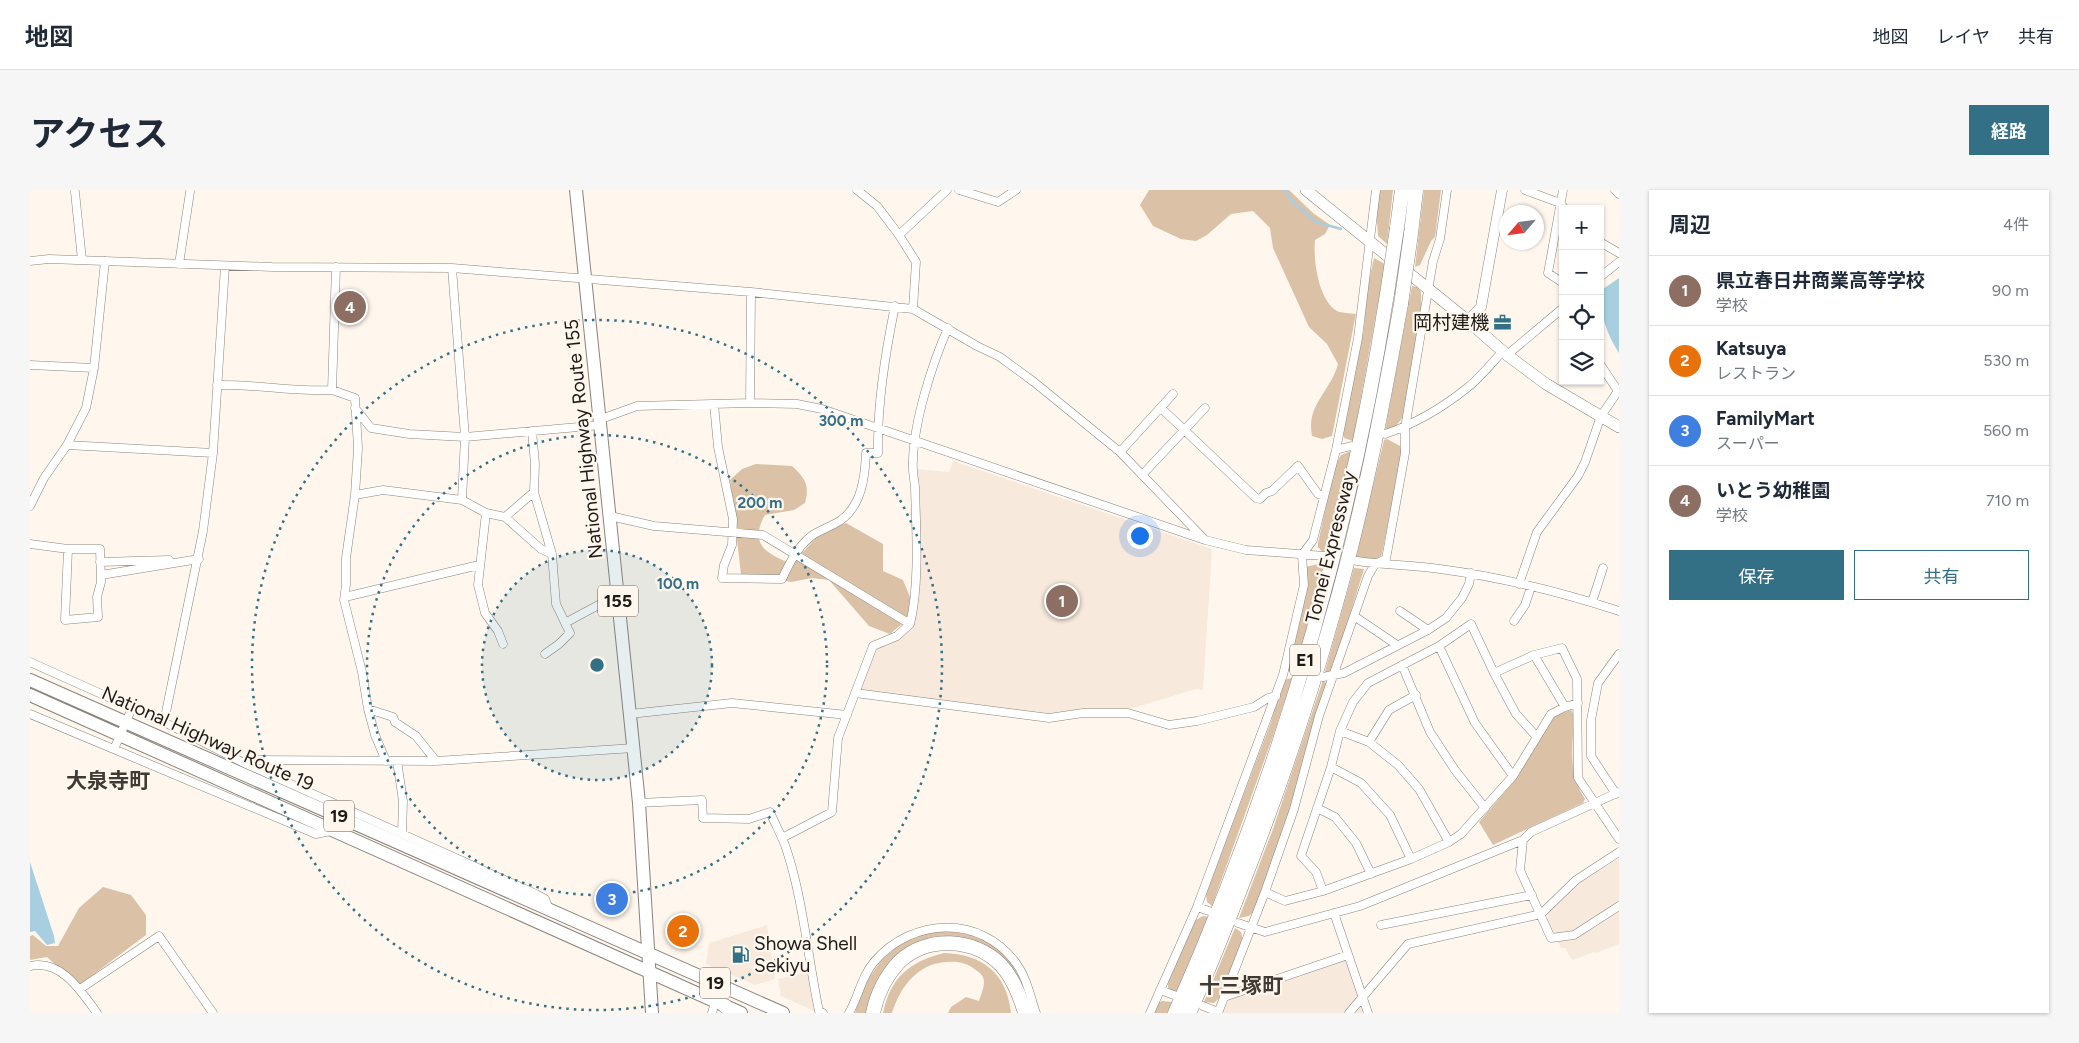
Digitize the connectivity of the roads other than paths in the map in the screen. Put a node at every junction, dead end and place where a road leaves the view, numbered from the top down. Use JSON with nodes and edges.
{"nodes":[{"id":1,"x":576,"y":190,"type":"edge"},
{"id":2,"x":857,"y":190,"type":"edge"},
{"id":3,"x":947,"y":190,"type":"edge"},
{"id":4,"x":959,"y":190,"type":"edge"},
{"id":5,"x":1016,"y":190,"type":"edge"},
{"id":6,"x":1306,"y":190,"type":"edge"},
{"id":7,"x":1376,"y":190,"type":"edge"},
{"id":8,"x":1402,"y":190,"type":"edge"},
{"id":9,"x":1416,"y":190,"type":"edge"},
{"id":10,"x":1447,"y":190,"type":"edge"},
{"id":11,"x":1502,"y":190,"type":"edge"},
{"id":12,"x":1525,"y":190,"type":"edge"},
{"id":13,"x":1563,"y":190,"type":"edge"},
{"id":14,"x":1615,"y":190,"type":"edge"},
{"id":15,"x":75,"y":192,"type":"dead end"},
{"id":16,"x":190,"y":192,"type":"dead end"},
{"id":17,"x":1619,"y":194,"type":"edge"},
{"id":18,"x":1561,"y":205,"type":"edge"},
{"id":19,"x":1563,"y":205,"type":"edge"},
{"id":20,"x":1559,"y":224,"type":"edge"},
{"id":21,"x":899,"y":235,"type":"junction"},
{"id":22,"x":1371,"y":242,"type":"junction"},
{"id":23,"x":1604,"y":245,"type":"edge"},
{"id":24,"x":1619,"y":254,"type":"edge"},
{"id":25,"x":82,"y":260,"type":"junction"},
{"id":26,"x":30,"y":261,"type":"edge"},
{"id":27,"x":105,"y":261,"type":"junction"},
{"id":28,"x":1619,"y":262,"type":"edge"},
{"id":29,"x":179,"y":264,"type":"junction"},
{"id":30,"x":225,"y":266,"type":"junction"},
{"id":31,"x":336,"y":267,"type":"junction"},
{"id":32,"x":452,"y":268,"type":"junction"},
{"id":33,"x":1604,"y":274,"type":"edge"},
{"id":34,"x":586,"y":279,"type":"junction"},
{"id":35,"x":1559,"y":280,"type":"edge"},
{"id":36,"x":1428,"y":288,"type":"junction"},
{"id":37,"x":751,"y":292,"type":"junction"},
{"id":38,"x":895,"y":306,"type":"junction"},
{"id":39,"x":913,"y":309,"type":"junction"},
{"id":40,"x":1559,"y":311,"type":"edge"},
{"id":41,"x":1468,"y":320,"type":"junction"},
{"id":42,"x":948,"y":328,"type":"junction"},
{"id":43,"x":1504,"y":353,"type":"junction"},
{"id":44,"x":30,"y":365,"type":"edge"},
{"id":45,"x":94,"y":368,"type":"junction"},
{"id":46,"x":1604,"y":370,"type":"edge"},
{"id":47,"x":217,"y":385,"type":"junction"},
{"id":48,"x":332,"y":390,"type":"junction"},
{"id":49,"x":1173,"y":394,"type":"dead end"},
{"id":50,"x":750,"y":402,"type":"junction"},
{"id":51,"x":714,"y":404,"type":"junction"},
{"id":52,"x":355,"y":408,"type":"junction"},
{"id":53,"x":1161,"y":408,"type":"junction"},
{"id":54,"x":1205,"y":408,"type":"dead end"},
{"id":55,"x":1600,"y":416,"type":"junction"},
{"id":56,"x":601,"y":422,"type":"junction"},
{"id":57,"x":1619,"y":426,"type":"edge"},
{"id":58,"x":878,"y":428,"type":"junction"},
{"id":59,"x":1405,"y":428,"type":"junction"},
{"id":60,"x":1185,"y":430,"type":"junction"},
{"id":61,"x":532,"y":431,"type":"junction"},
{"id":62,"x":1385,"y":434,"type":"dead end"},
{"id":63,"x":465,"y":437,"type":"junction"},
{"id":64,"x":914,"y":440,"type":"junction"},
{"id":65,"x":67,"y":445,"type":"junction"},
{"id":66,"x":1351,"y":446,"type":"dead end"},
{"id":67,"x":1336,"y":450,"type":"junction"},
{"id":68,"x":1120,"y":452,"type":"junction"},
{"id":69,"x":213,"y":453,"type":"junction"},
{"id":70,"x":1142,"y":475,"type":"junction"},
{"id":71,"x":534,"y":492,"type":"junction"},
{"id":72,"x":355,"y":495,"type":"junction"},
{"id":73,"x":1324,"y":496,"type":"junction"},
{"id":74,"x":462,"y":500,"type":"junction"},
{"id":75,"x":30,"y":506,"type":"edge"},
{"id":76,"x":486,"y":513,"type":"junction"},
{"id":77,"x":610,"y":516,"type":"junction"},
{"id":78,"x":505,"y":517,"type":"junction"},
{"id":79,"x":733,"y":534,"type":"junction"},
{"id":80,"x":1205,"y":540,"type":"junction"},
{"id":81,"x":30,"y":544,"type":"edge"},
{"id":82,"x":68,"y":549,"type":"junction"},
{"id":83,"x":552,"y":554,"type":"junction"},
{"id":84,"x":794,"y":554,"type":"junction"},
{"id":85,"x":1302,"y":555,"type":"junction"},
{"id":86,"x":1324,"y":556,"type":"dead end"},
{"id":87,"x":199,"y":559,"type":"junction"},
{"id":88,"x":1357,"y":561,"type":"dead end"},
{"id":89,"x":100,"y":562,"type":"junction"},
{"id":90,"x":1375,"y":564,"type":"junction"},
{"id":91,"x":479,"y":565,"type":"junction"},
{"id":92,"x":1604,"y":568,"type":"dead end"},
{"id":93,"x":1470,"y":574,"type":"junction"},
{"id":94,"x":101,"y":575,"type":"junction"},
{"id":95,"x":1519,"y":584,"type":"junction"},
{"id":96,"x":1531,"y":587,"type":"junction"},
{"id":97,"x":617,"y":595,"type":"junction"},
{"id":98,"x":345,"y":596,"type":"junction"},
{"id":99,"x":1592,"y":602,"type":"junction"},
{"id":100,"x":1619,"y":611,"type":"edge"},
{"id":101,"x":1400,"y":612,"type":"dead end"},
{"id":102,"x":1354,"y":616,"type":"junction"},
{"id":103,"x":1514,"y":621,"type":"dead end"},
{"id":104,"x":565,"y":624,"type":"junction"},
{"id":105,"x":910,"y":624,"type":"junction"},
{"id":106,"x":1428,"y":630,"type":"junction"},
{"id":107,"x":503,"y":644,"type":"dead end"},
{"id":108,"x":1397,"y":645,"type":"junction"},
{"id":109,"x":1440,"y":646,"type":"junction"},
{"id":110,"x":545,"y":654,"type":"dead end"},
{"id":111,"x":1619,"y":654,"type":"edge"},
{"id":112,"x":1534,"y":655,"type":"junction"},
{"id":113,"x":30,"y":662,"type":"edge"},
{"id":114,"x":1402,"y":665,"type":"junction"},
{"id":115,"x":1494,"y":674,"type":"junction"},
{"id":116,"x":1283,"y":675,"type":"junction"},
{"id":117,"x":1293,"y":676,"type":"dead end"},
{"id":118,"x":1334,"y":676,"type":"junction"},
{"id":119,"x":1323,"y":677,"type":"dead end"},
{"id":120,"x":30,"y":680,"type":"edge"},
{"id":121,"x":855,"y":693,"type":"junction"},
{"id":122,"x":30,"y":694,"type":"edge"},
{"id":123,"x":1416,"y":695,"type":"junction"},
{"id":124,"x":1276,"y":696,"type":"junction"},
{"id":125,"x":1578,"y":703,"type":"junction"},
{"id":126,"x":1565,"y":707,"type":"junction"},
{"id":127,"x":132,"y":708,"type":"junction"},
{"id":128,"x":368,"y":709,"type":"junction"},
{"id":129,"x":30,"y":714,"type":"edge"},
{"id":130,"x":630,"y":714,"type":"junction"},
{"id":131,"x":847,"y":715,"type":"junction"},
{"id":132,"x":126,"y":722,"type":"junction"},
{"id":133,"x":164,"y":722,"type":"junction"},
{"id":134,"x":1340,"y":731,"type":"junction"},
{"id":135,"x":121,"y":734,"type":"junction"},
{"id":136,"x":1536,"y":736,"type":"junction"},
{"id":137,"x":1369,"y":742,"type":"junction"},
{"id":138,"x":634,"y":748,"type":"junction"},
{"id":139,"x":114,"y":749,"type":"junction"},
{"id":140,"x":386,"y":761,"type":"junction"},
{"id":141,"x":397,"y":761,"type":"junction"},
{"id":142,"x":436,"y":761,"type":"junction"},
{"id":143,"x":244,"y":763,"type":"junction"},
{"id":144,"x":1331,"y":767,"type":"junction"},
{"id":145,"x":1513,"y":776,"type":"junction"},
{"id":146,"x":1618,"y":793,"type":"edge"},
{"id":147,"x":639,"y":803,"type":"junction"},
{"id":148,"x":1594,"y":804,"type":"junction"},
{"id":149,"x":1317,"y":808,"type":"junction"},
{"id":150,"x":1485,"y":808,"type":"junction"},
{"id":151,"x":333,"y":831,"type":"junction"},
{"id":152,"x":402,"y":834,"type":"junction"},
{"id":153,"x":782,"y":838,"type":"junction"},
{"id":154,"x":1619,"y":839,"type":"edge"},
{"id":155,"x":1523,"y":840,"type":"junction"},
{"id":156,"x":1450,"y":842,"type":"junction"},
{"id":157,"x":1619,"y":852,"type":"edge"},
{"id":158,"x":1411,"y":859,"type":"junction"},
{"id":159,"x":1371,"y":874,"type":"junction"},
{"id":160,"x":1324,"y":891,"type":"junction"},
{"id":161,"x":1266,"y":892,"type":"junction"},
{"id":162,"x":1532,"y":895,"type":"junction"},
{"id":163,"x":1619,"y":906,"type":"edge"},
{"id":164,"x":1197,"y":907,"type":"junction"},
{"id":165,"x":549,"y":909,"type":"junction"},
{"id":166,"x":1209,"y":911,"type":"dead end"},
{"id":167,"x":1334,"y":913,"type":"junction"},
{"id":168,"x":1540,"y":914,"type":"junction"},
{"id":169,"x":1238,"y":923,"type":"dead end"},
{"id":170,"x":1381,"y":924,"type":"dead end"},
{"id":171,"x":1252,"y":928,"type":"junction"},
{"id":172,"x":647,"y":953,"type":"junction"},
{"id":173,"x":1348,"y":955,"type":"junction"},
{"id":174,"x":30,"y":966,"type":"edge"},
{"id":175,"x":650,"y":974,"type":"junction"},
{"id":176,"x":80,"y":989,"type":"junction"},
{"id":177,"x":1160,"y":990,"type":"junction"},
{"id":178,"x":1174,"y":995,"type":"dead end"},
{"id":179,"x":1224,"y":997,"type":"junction"},
{"id":180,"x":1362,"y":997,"type":"junction"},
{"id":181,"x":1203,"y":1006,"type":"dead end"},
{"id":182,"x":721,"y":1009,"type":"edge"},
{"id":183,"x":1218,"y":1012,"type":"edge"},
{"id":184,"x":97,"y":1013,"type":"edge"},
{"id":185,"x":213,"y":1013,"type":"edge"},
{"id":186,"x":652,"y":1013,"type":"edge"},
{"id":187,"x":741,"y":1013,"type":"edge"},
{"id":188,"x":783,"y":1013,"type":"edge"},
{"id":189,"x":823,"y":1013,"type":"edge"},
{"id":190,"x":849,"y":1013,"type":"edge"},
{"id":191,"x":873,"y":1013,"type":"edge"},
{"id":192,"x":879,"y":1013,"type":"edge"},
{"id":193,"x":1015,"y":1013,"type":"edge"},
{"id":194,"x":1025,"y":1013,"type":"edge"},
{"id":195,"x":1036,"y":1013,"type":"edge"},
{"id":196,"x":1150,"y":1013,"type":"edge"},
{"id":197,"x":1175,"y":1013,"type":"edge"},
{"id":198,"x":1189,"y":1013,"type":"edge"},
{"id":199,"x":1349,"y":1013,"type":"edge"},
{"id":200,"x":1368,"y":1013,"type":"edge"}],
"edges":[{"from":1,"to":34,"type":"highway","name":"National Highway Route 155","number":"155"},
{"from":2,"to":21,"type":"street"},
{"from":3,"to":21,"type":"street"},
{"from":4,"to":5,"type":"street"},
{"from":6,"to":22,"type":"main road"},
{"from":7,"to":22,"type":"street"},
{"from":8,"to":197,"type":"highway","name":"Tomei Expressway","number":"E1","bridge":true},
{"from":9,"to":198,"type":"highway","name":"Tomei Expressway","number":"E1","bridge":true},
{"from":10,"to":36,"type":"street"},
{"from":11,"to":41,"type":"street"},
{"from":12,"to":18,"type":"street"},
{"from":13,"to":19,"type":"street"},
{"from":14,"to":17,"type":"street"},
{"from":15,"to":25,"type":"street"},
{"from":16,"to":29,"type":"street"},
{"from":20,"to":35,"type":"street"},
{"from":21,"to":39,"type":"street"},
{"from":22,"to":36,"type":"main road"},
{"from":22,"to":67,"type":"street"},
{"from":23,"to":24,"type":"street"},
{"from":25,"to":26,"type":"street"},
{"from":25,"to":27,"type":"street"},
{"from":27,"to":29,"type":"street"},
{"from":27,"to":45,"type":"street"},
{"from":28,"to":33,"type":"street"},
{"from":29,"to":30,"type":"street"},
{"from":30,"to":31,"type":"street"},
{"from":30,"to":47,"type":"street"},
{"from":31,"to":32,"type":"street"},
{"from":31,"to":48,"type":"street"},
{"from":32,"to":34,"type":"street"},
{"from":32,"to":63,"type":"street"},
{"from":34,"to":37,"type":"street"},
{"from":34,"to":56,"type":"highway","name":"National Highway Route 155","number":"155"},
{"from":36,"to":41,"type":"main road"},
{"from":36,"to":59,"type":"street"},
{"from":37,"to":38,"type":"street"},
{"from":37,"to":50,"type":"street"},
{"from":38,"to":39,"type":"street"},
{"from":38,"to":58,"type":"street"},
{"from":39,"to":42,"type":"street"},
{"from":40,"to":43,"type":"street"},
{"from":41,"to":43,"type":"main road"},
{"from":42,"to":64,"type":"street"},
{"from":42,"to":68,"type":"street"},
{"from":43,"to":55,"type":"main road"},
{"from":43,"to":59,"type":"street"},
{"from":44,"to":45,"type":"street"},
{"from":45,"to":65,"type":"street"},
{"from":46,"to":55,"type":"street"},
{"from":47,"to":48,"type":"street"},
{"from":47,"to":69,"type":"street"},
{"from":48,"to":52,"type":"street"},
{"from":49,"to":53,"type":"street"},
{"from":50,"to":51,"type":"street"},
{"from":50,"to":58,"type":"street"},
{"from":51,"to":56,"type":"street"},
{"from":51,"to":79,"type":"street"},
{"from":52,"to":63,"type":"street"},
{"from":52,"to":72,"type":"street"},
{"from":53,"to":60,"type":"street"},
{"from":53,"to":68,"type":"street"},
{"from":54,"to":60,"type":"street"},
{"from":55,"to":57,"type":"main road"},
{"from":55,"to":95,"type":"street"},
{"from":56,"to":61,"type":"street"},
{"from":56,"to":77,"type":"highway","name":"National Highway Route 155","number":"155"},
{"from":58,"to":64,"type":"street"},
{"from":58,"to":84,"type":"street"},
{"from":59,"to":62,"type":"street"},
{"from":59,"to":90,"type":"street"},
{"from":60,"to":70,"type":"street"},
{"from":60,"to":73,"type":"street"},
{"from":61,"to":63,"type":"street"},
{"from":61,"to":71,"type":"street"},
{"from":63,"to":74,"type":"street"},
{"from":64,"to":80,"type":"street"},
{"from":64,"to":105,"type":"street"},
{"from":65,"to":69,"type":"street"},
{"from":65,"to":75,"type":"street"},
{"from":66,"to":67,"type":"street"},
{"from":67,"to":73,"type":"street"},
{"from":68,"to":70,"type":"street"},
{"from":69,"to":87,"type":"street"},
{"from":70,"to":80,"type":"street"},
{"from":71,"to":78,"type":"street"},
{"from":71,"to":83,"type":"street"},
{"from":72,"to":74,"type":"street"},
{"from":72,"to":98,"type":"street"},
{"from":73,"to":85,"type":"street"},
{"from":74,"to":76,"type":"street"},
{"from":76,"to":78,"type":"street"},
{"from":76,"to":91,"type":"street"},
{"from":77,"to":79,"type":"street"},
{"from":77,"to":97,"type":"highway","name":"National Highway Route 155","number":"155"},
{"from":78,"to":83,"type":"street"},
{"from":79,"to":84,"type":"street"},
{"from":79,"to":84,"type":"street"},
{"from":80,"to":85,"type":"street"},
{"from":81,"to":82,"type":"street"},
{"from":82,"to":89,"type":"street"},
{"from":82,"to":94,"type":"street"},
{"from":83,"to":104,"type":"street"},
{"from":84,"to":105,"type":"street"},
{"from":85,"to":86,"type":"street"},
{"from":85,"to":116,"type":"street"},
{"from":87,"to":89,"type":"street"},
{"from":87,"to":94,"type":"street"},
{"from":87,"to":133,"type":"street"},
{"from":88,"to":90,"type":"street"},
{"from":89,"to":94,"type":"street"},
{"from":90,"to":93,"type":"street"},
{"from":90,"to":102,"type":"street"},
{"from":91,"to":98,"type":"street"},
{"from":91,"to":107,"type":"street"},
{"from":92,"to":99,"type":"street"},
{"from":93,"to":95,"type":"street"},
{"from":93,"to":106,"type":"street"},
{"from":95,"to":96,"type":"street"},
{"from":96,"to":99,"type":"street"},
{"from":96,"to":103,"type":"street"},
{"from":97,"to":104,"type":"street"},
{"from":97,"to":130,"type":"highway","name":"National Highway Route 155","number":"155"},
{"from":98,"to":128,"type":"street"},
{"from":99,"to":100,"type":"street"},
{"from":101,"to":106,"type":"street"},
{"from":102,"to":108,"type":"street"},
{"from":102,"to":118,"type":"street"},
{"from":104,"to":110,"type":"street"},
{"from":105,"to":121,"type":"street"},
{"from":106,"to":108,"type":"street"},
{"from":108,"to":118,"type":"street"},
{"from":109,"to":114,"type":"street"},
{"from":109,"to":115,"type":"street"},
{"from":109,"to":145,"type":"street"},
{"from":111,"to":146,"type":"street"},
{"from":112,"to":115,"type":"street"},
{"from":112,"to":125,"type":"street"},
{"from":112,"to":126,"type":"street"},
{"from":113,"to":127,"type":"street"},
{"from":114,"to":123,"type":"street"},
{"from":114,"to":134,"type":"street"},
{"from":115,"to":136,"type":"street"},
{"from":116,"to":117,"type":"street"},
{"from":116,"to":124,"type":"street"},
{"from":118,"to":119,"type":"street"},
{"from":118,"to":161,"type":"street"},
{"from":120,"to":132,"type":"highway","name":"National Highway Route 19","number":"19"},
{"from":121,"to":124,"type":"street"},
{"from":121,"to":131,"type":"street"},
{"from":122,"to":135,"type":"highway","name":"National Highway Route 19","number":"19"},
{"from":123,"to":137,"type":"street"},
{"from":123,"to":150,"type":"street"},
{"from":124,"to":164,"type":"street"},
{"from":125,"to":126,"type":"street"},
{"from":125,"to":148,"type":"street"},
{"from":126,"to":136,"type":"street"},
{"from":127,"to":132,"type":"street"},
{"from":127,"to":133,"type":"street"},
{"from":128,"to":140,"type":"street"},
{"from":128,"to":142,"type":"street"},
{"from":129,"to":139,"type":"street"},
{"from":130,"to":131,"type":"street"},
{"from":130,"to":138,"type":"highway","name":"National Highway Route 155","number":"155"},
{"from":131,"to":153,"type":"street"},
{"from":132,"to":135,"type":"street"},
{"from":132,"to":165,"type":"highway","name":"National Highway Route 19","number":"19"},
{"from":133,"to":143,"type":"street"},
{"from":134,"to":137,"type":"street"},
{"from":134,"to":144,"type":"street"},
{"from":135,"to":139,"type":"street"},
{"from":135,"to":151,"type":"highway","name":"National Highway Route 19","number":"19"},
{"from":136,"to":145,"type":"street"},
{"from":137,"to":156,"type":"street"},
{"from":138,"to":142,"type":"street"},
{"from":138,"to":147,"type":"highway","name":"National Highway Route 155","number":"155"},
{"from":139,"to":151,"type":"street"},
{"from":140,"to":141,"type":"street"},
{"from":140,"to":143,"type":"street"},
{"from":141,"to":142,"type":"street"},
{"from":141,"to":152,"type":"street"},
{"from":143,"to":152,"type":"street"},
{"from":144,"to":149,"type":"street"},
{"from":144,"to":158,"type":"street"},
{"from":145,"to":150,"type":"street"},
{"from":146,"to":148,"type":"street"},
{"from":147,"to":153,"type":"street"},
{"from":147,"to":172,"type":"highway","name":"National Highway Route 155","number":"155"},
{"from":148,"to":154,"type":"street"},
{"from":148,"to":155,"type":"street"},
{"from":149,"to":159,"type":"street"},
{"from":149,"to":160,"type":"street"},
{"from":150,"to":156,"type":"street"},
{"from":151,"to":175,"type":"highway","name":"National Highway Route 19","number":"19"},
{"from":152,"to":165,"type":"street"},
{"from":153,"to":189,"type":"street"},
{"from":155,"to":162,"type":"street"},
{"from":155,"to":167,"type":"street"},
{"from":156,"to":158,"type":"street"},
{"from":157,"to":168,"type":"street"},
{"from":158,"to":159,"type":"street"},
{"from":159,"to":160,"type":"street"},
{"from":160,"to":161,"type":"street"},
{"from":161,"to":171,"type":"street"},
{"from":162,"to":168,"type":"street"},
{"from":162,"to":170,"type":"street"},
{"from":163,"to":168,"type":"street"},
{"from":164,"to":166,"type":"street"},
{"from":164,"to":177,"type":"street"},
{"from":165,"to":172,"type":"highway","name":"National Highway Route 19","number":"19"},
{"from":167,"to":171,"type":"street"},
{"from":167,"to":173,"type":"street"},
{"from":168,"to":180,"type":"street"},
{"from":169,"to":171,"type":"street"},
{"from":171,"to":179,"type":"street"},
{"from":172,"to":175,"type":"highway","name":"National Highway Route 155","number":"155"},
{"from":172,"to":188,"type":"highway","name":"National Highway Route 19","number":"19"},
{"from":173,"to":179,"type":"street"},
{"from":173,"to":180,"type":"street"},
{"from":174,"to":176,"type":"street"},
{"from":175,"to":182,"type":"highway","name":"National Highway Route 19","number":"19"},
{"from":175,"to":186,"type":"highway","name":"National Highway Route 155","number":"155"},
{"from":176,"to":184,"type":"street"},
{"from":176,"to":185,"type":"street"},
{"from":177,"to":178,"type":"street"},
{"from":177,"to":196,"type":"street"},
{"from":179,"to":183,"type":"street"},
{"from":180,"to":199,"type":"street"},
{"from":180,"to":200,"type":"street"},
{"from":181,"to":183,"type":"street"},
{"from":182,"to":187,"type":"highway","name":"National Highway Route 19","number":"19"},
{"from":190,"to":195,"type":"street"},
{"from":191,"to":194,"type":"highway"},
{"from":192,"to":193,"type":"highway"}]}
